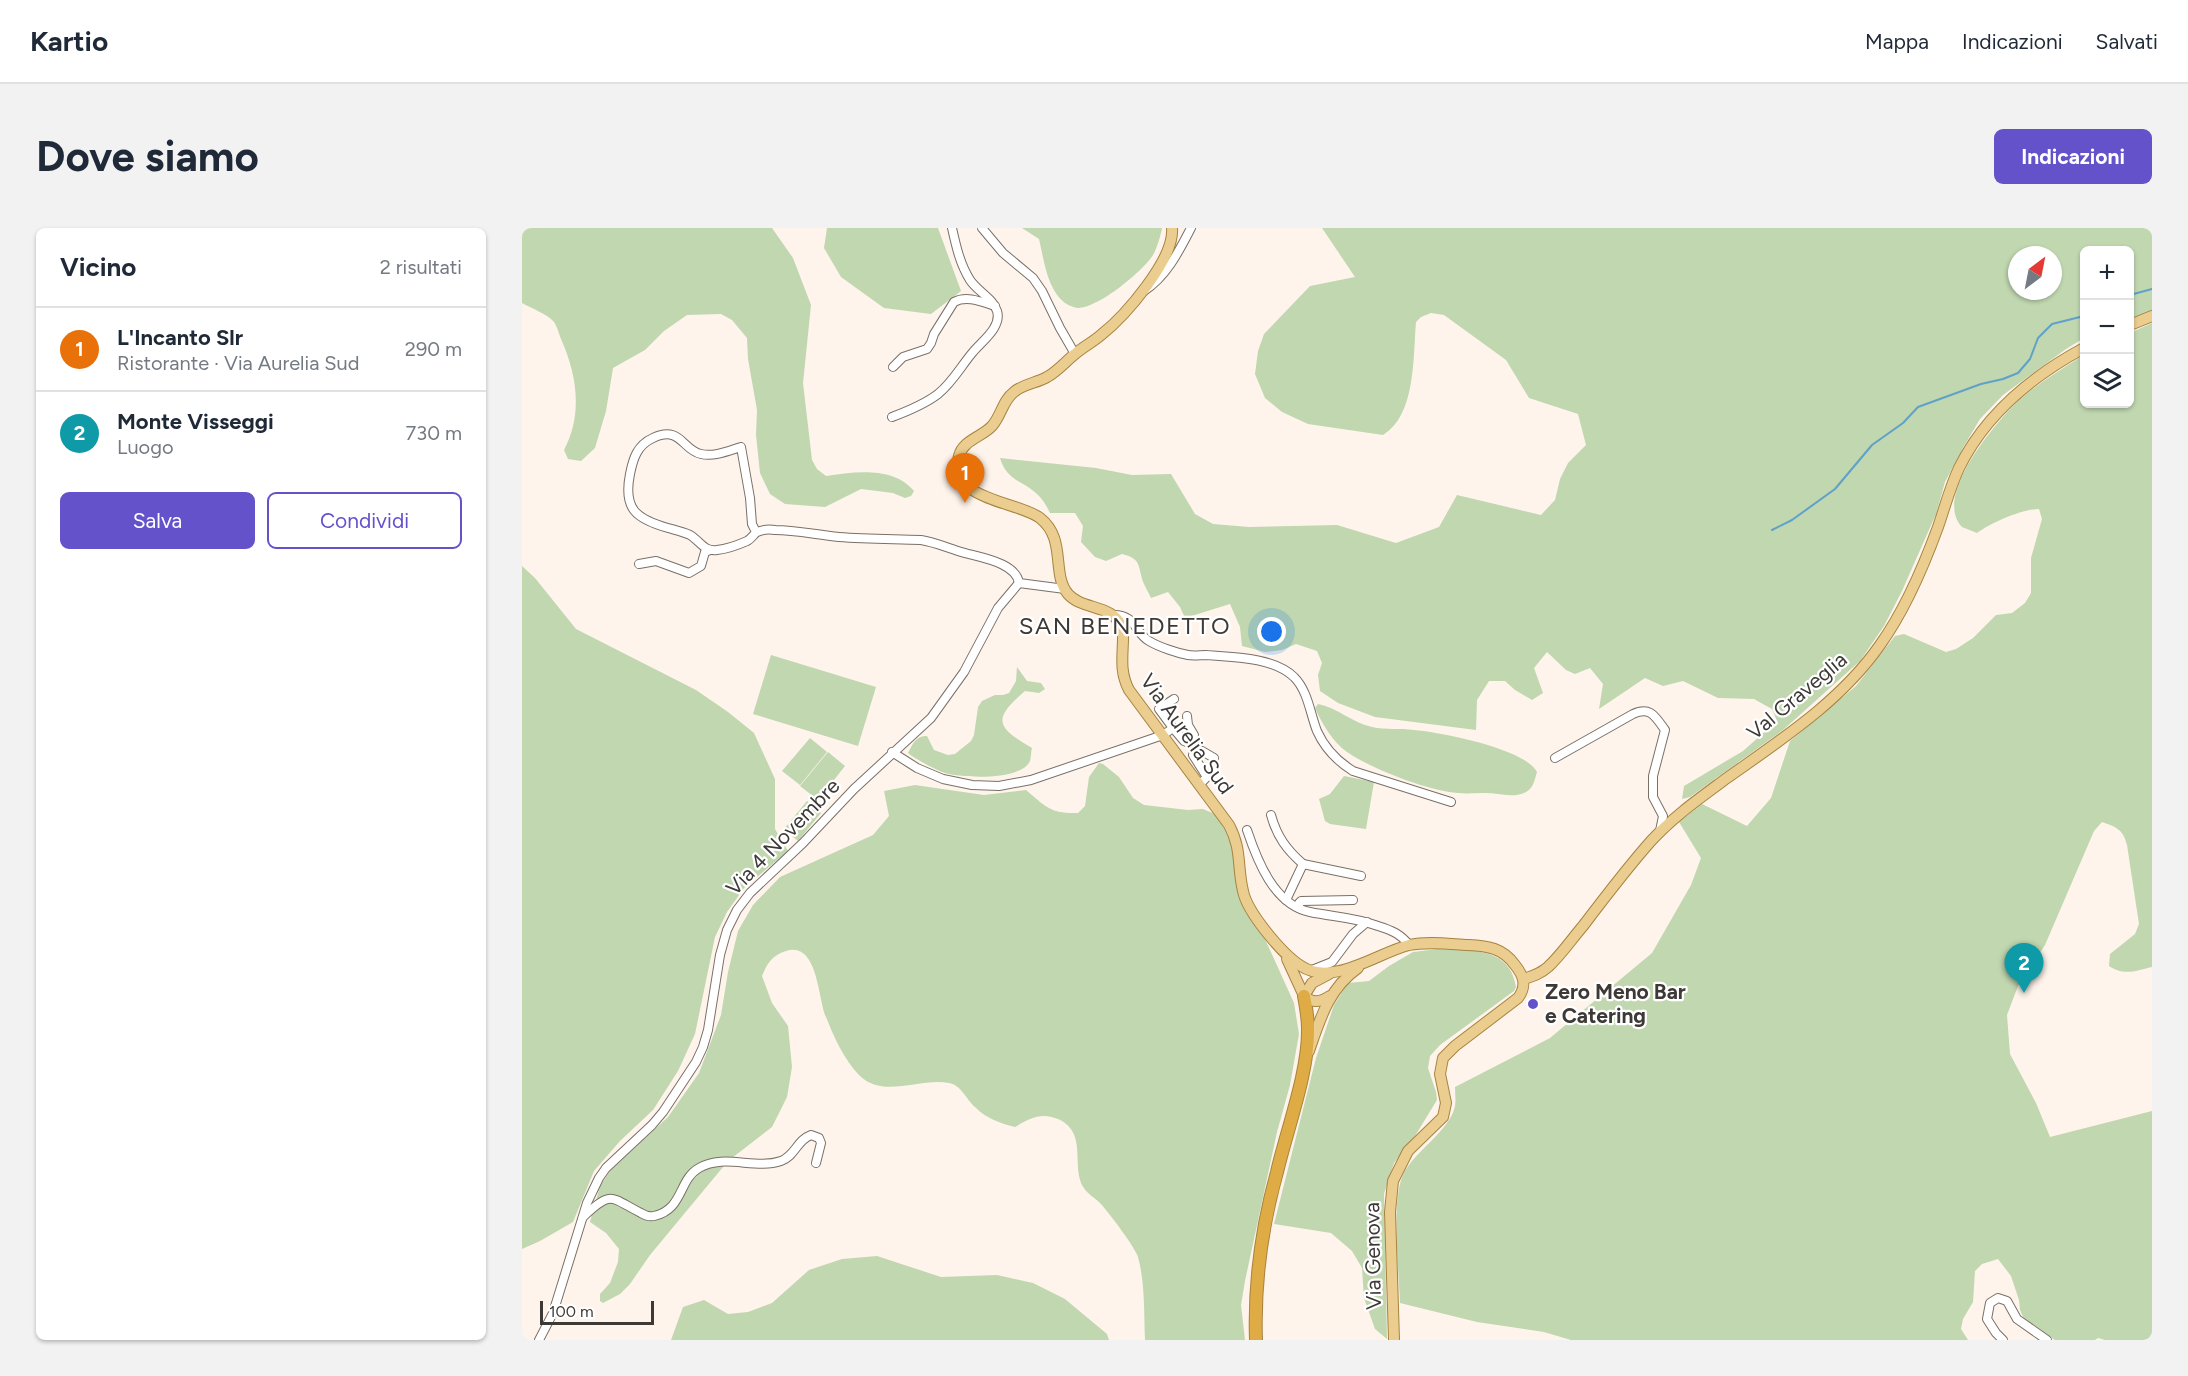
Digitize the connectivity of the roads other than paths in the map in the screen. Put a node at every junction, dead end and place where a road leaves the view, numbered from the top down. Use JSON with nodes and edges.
{"nodes":[{"id":1,"x":952,"y":228,"type":"edge"},
{"id":2,"x":982,"y":228,"type":"edge"},
{"id":3,"x":1172,"y":228,"type":"edge"},
{"id":4,"x":1191,"y":228,"type":"edge"},
{"id":5,"x":1139,"y":295,"type":"junction"},
{"id":6,"x":995,"y":307,"type":"junction"},
{"id":7,"x":2152,"y":316,"type":"edge"},
{"id":8,"x":2134,"y":323,"type":"edge"},
{"id":9,"x":2080,"y":351,"type":"edge"},
{"id":10,"x":1075,"y":354,"type":"junction"},
{"id":11,"x":893,"y":367,"type":"dead end"},
{"id":12,"x":892,"y":417,"type":"dead end"},
{"id":13,"x":756,"y":532,"type":"junction"},
{"id":14,"x":710,"y":550,"type":"junction"},
{"id":15,"x":639,"y":564,"type":"dead end"},
{"id":16,"x":1019,"y":583,"type":"junction"},
{"id":17,"x":1065,"y":589,"type":"junction"},
{"id":18,"x":1114,"y":615,"type":"junction"},
{"id":19,"x":1140,"y":632,"type":"junction"},
{"id":20,"x":1123,"y":636,"type":"junction"},
{"id":21,"x":1174,"y":699,"type":"dead end"},
{"id":22,"x":1187,"y":716,"type":"dead end"},
{"id":23,"x":1173,"y":728,"type":"junction"},
{"id":24,"x":1163,"y":735,"type":"junction"},
{"id":25,"x":892,"y":752,"type":"junction"},
{"id":26,"x":1214,"y":758,"type":"dead end"},
{"id":27,"x":1555,"y":758,"type":"dead end"},
{"id":28,"x":1199,"y":785,"type":"junction"},
{"id":29,"x":1452,"y":802,"type":"dead end"},
{"id":30,"x":1271,"y":815,"type":"dead end"},
{"id":31,"x":1247,"y":830,"type":"dead end"},
{"id":32,"x":1660,"y":831,"type":"junction"},
{"id":33,"x":1303,"y":864,"type":"junction"},
{"id":34,"x":1361,"y":876,"type":"dead end"},
{"id":35,"x":1287,"y":900,"type":"junction"},
{"id":36,"x":1353,"y":900,"type":"dead end"},
{"id":37,"x":1299,"y":908,"type":"junction"},
{"id":38,"x":1367,"y":922,"type":"junction"},
{"id":39,"x":1274,"y":939,"type":"junction"},
{"id":40,"x":1409,"y":945,"type":"junction"},
{"id":41,"x":1366,"y":963,"type":"junction"},
{"id":42,"x":1312,"y":970,"type":"junction"},
{"id":43,"x":1338,"y":971,"type":"junction"},
{"id":44,"x":1524,"y":979,"type":"junction"},
{"id":45,"x":1304,"y":996,"type":"junction"},
{"id":46,"x":1330,"y":996,"type":"junction"},
{"id":47,"x":1304,"y":1068,"type":"junction"},
{"id":48,"x":816,"y":1163,"type":"dead end"},
{"id":49,"x":583,"y":1217,"type":"junction"},
{"id":50,"x":539,"y":1340,"type":"edge"},
{"id":51,"x":1256,"y":1340,"type":"edge"},
{"id":52,"x":1394,"y":1340,"type":"edge"},
{"id":53,"x":2003,"y":1340,"type":"edge"},
{"id":54,"x":2047,"y":1340,"type":"edge"}],
"edges":[{"from":1,"to":6,"type":"street"},
{"from":2,"to":10,"type":"street"},
{"from":3,"to":5,"type":"main road"},
{"from":4,"to":5,"type":"street"},
{"from":5,"to":10,"type":"main road"},
{"from":6,"to":11,"type":"street"},
{"from":6,"to":12,"type":"street"},
{"from":7,"to":8,"type":"main road"},
{"from":9,"to":32,"type":"main road","name":"Val Graveglia"},
{"from":10,"to":17,"type":"main road"},
{"from":13,"to":14,"type":"street"},
{"from":13,"to":14,"type":"street"},
{"from":13,"to":16,"type":"street"},
{"from":14,"to":15,"type":"street"},
{"from":16,"to":17,"type":"street"},
{"from":16,"to":25,"type":"street","name":"Via 4 Novembre"},
{"from":17,"to":18,"type":"main road"},
{"from":18,"to":19,"type":"street"},
{"from":18,"to":20,"type":"main road","name":"Via Aurelia Sud"},
{"from":19,"to":20,"type":"street"},
{"from":19,"to":29,"type":"street"},
{"from":20,"to":24,"type":"main road","name":"Via Aurelia Sud"},
{"from":21,"to":23,"type":"street"},
{"from":22,"to":23,"type":"street"},
{"from":23,"to":24,"type":"street"},
{"from":24,"to":25,"type":"street"},
{"from":24,"to":28,"type":"main road","name":"Via Aurelia Sud"},
{"from":25,"to":49,"type":"street","name":"Via 4 Novembre"},
{"from":26,"to":28,"type":"street"},
{"from":27,"to":32,"type":"street"},
{"from":28,"to":39,"type":"main road","name":"Via Aurelia Sud"},
{"from":30,"to":33,"type":"street"},
{"from":31,"to":35,"type":"street"},
{"from":32,"to":44,"type":"main road","name":"Val Graveglia"},
{"from":33,"to":34,"type":"street"},
{"from":33,"to":35,"type":"street"},
{"from":35,"to":37,"type":"street"},
{"from":36,"to":37,"type":"street"},
{"from":37,"to":38,"type":"street"},
{"from":38,"to":40,"type":"street"},
{"from":38,"to":42,"type":"street"},
{"from":39,"to":42,"type":"main road","name":"Via Aurelia Sud"},
{"from":39,"to":45,"type":"main road"},
{"from":40,"to":41,"type":"main road"},
{"from":40,"to":44,"type":"main road"},
{"from":41,"to":43,"type":"main road"},
{"from":41,"to":46,"type":"main road"},
{"from":42,"to":43,"type":"main road"},
{"from":43,"to":45,"type":"main road"},
{"from":44,"to":52,"type":"main road","name":"Via Genova"},
{"from":45,"to":46,"type":"main road"},
{"from":45,"to":47,"type":"highway"},
{"from":46,"to":47,"type":"main road"},
{"from":47,"to":51,"type":"highway"},
{"from":48,"to":49,"type":"street"},
{"from":49,"to":50,"type":"street","name":"Via 4 Novembre"},
{"from":53,"to":54,"type":"street"}]}
